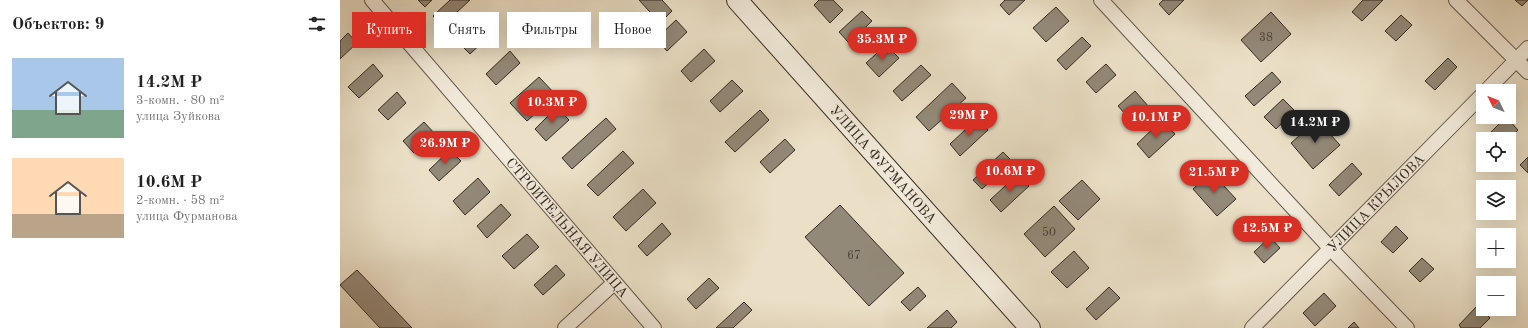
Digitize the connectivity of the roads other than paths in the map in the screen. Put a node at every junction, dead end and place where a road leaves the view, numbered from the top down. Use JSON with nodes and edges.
{"nodes":[{"id":1,"x":372,"y":0,"type":"edge"},
{"id":2,"x":737,"y":0,"type":"edge"},
{"id":3,"x":1101,"y":0,"type":"edge"},
{"id":4,"x":1456,"y":0,"type":"edge"},
{"id":5,"x":1528,"y":48,"type":"edge"},
{"id":6,"x":1516,"y":60,"type":"junction"},
{"id":7,"x":1528,"y":72,"type":"edge"},
{"id":8,"x":1493,"y":84,"type":"edge"},
{"id":9,"x":1476,"y":101,"type":"edge"},
{"id":10,"x":1331,"y":249,"type":"junction"},
{"id":11,"x":614,"y":283,"type":"junction"},
{"id":12,"x":565,"y":328,"type":"edge"},
{"id":13,"x":654,"y":328,"type":"edge"},
{"id":14,"x":1030,"y":328,"type":"edge"},
{"id":15,"x":1252,"y":328,"type":"edge"},
{"id":16,"x":1408,"y":328,"type":"edge"}],
"edges":[{"from":1,"to":11,"type":"street","name":"СТРОИТЕЛЬНАЯ УЛИЦА"},
{"from":2,"to":14,"type":"main road","name":"УЛИЦА ФУРМАНОВА"},
{"from":3,"to":10,"type":"street"},
{"from":4,"to":6,"type":"street"},
{"from":5,"to":6,"type":"street"},
{"from":6,"to":7,"type":"street"},
{"from":6,"to":8,"type":"street"},
{"from":9,"to":10,"type":"street","name":"УЛИЦА КРЫЛОВА"},
{"from":10,"to":15,"type":"street","name":"УЛИЦА КРЫЛОВА"},
{"from":10,"to":16,"type":"street"},
{"from":11,"to":12,"type":"street"},
{"from":11,"to":13,"type":"street","name":"СТРОИТЕЛЬНАЯ УЛИЦА"}]}
